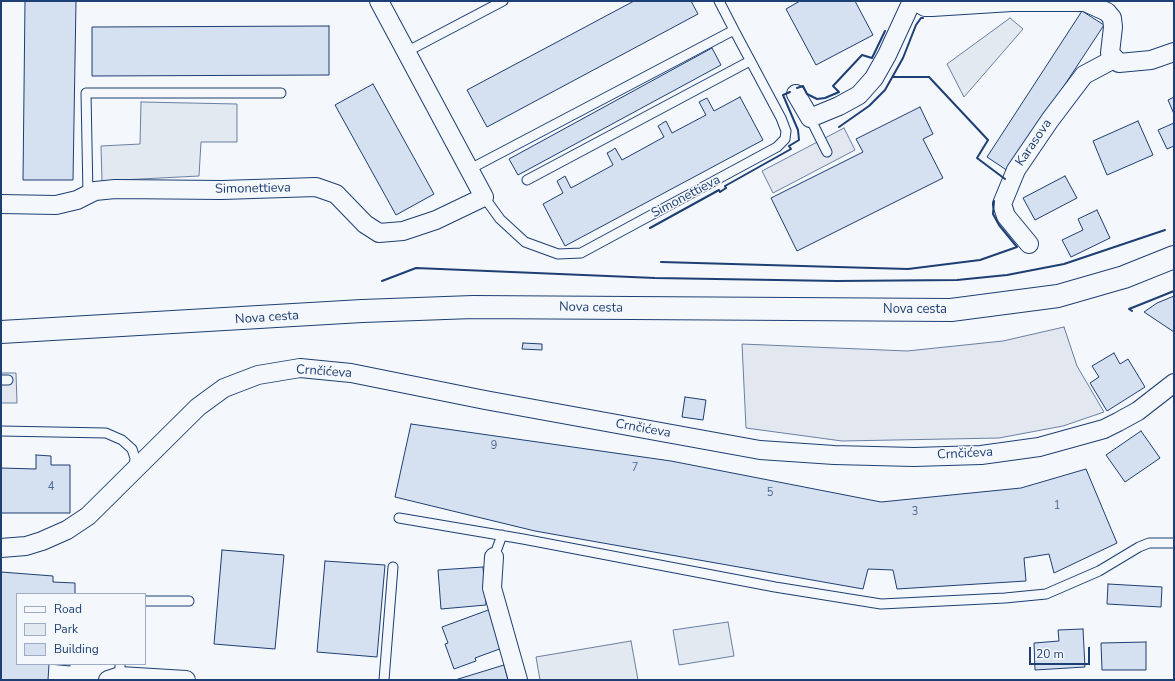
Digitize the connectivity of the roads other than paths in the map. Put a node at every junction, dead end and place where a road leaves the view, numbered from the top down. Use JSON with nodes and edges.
{"nodes":[{"id":1,"x":379,"y":1,"type":"edge"},
{"id":2,"x":502,"y":1,"type":"edge"},
{"id":3,"x":719,"y":1,"type":"edge"},
{"id":4,"x":914,"y":1,"type":"edge"},
{"id":5,"x":734,"y":30,"type":"junction"},
{"id":6,"x":406,"y":52,"type":"junction"},
{"id":7,"x":1174,"y":52,"type":"edge"},
{"id":8,"x":1114,"y":59,"type":"junction"},
{"id":9,"x":750,"y":61,"type":"junction"},
{"id":10,"x":281,"y":93,"type":"dead end"},
{"id":11,"x":796,"y":94,"type":"dead end"},
{"id":12,"x":810,"y":118,"type":"junction"},
{"id":13,"x":827,"y":152,"type":"dead end"},
{"id":14,"x":470,"y":169,"type":"junction"},
{"id":15,"x":527,"y":180,"type":"dead end"},
{"id":16,"x":88,"y":195,"type":"junction"},
{"id":17,"x":484,"y":197,"type":"junction"},
{"id":18,"x":1,"y":204,"type":"edge"},
{"id":19,"x":1029,"y":244,"type":"dead end"},
{"id":20,"x":1174,"y":257,"type":"edge"},
{"id":21,"x":1,"y":332,"type":"edge"},
{"id":22,"x":1174,"y":383,"type":"edge"},
{"id":23,"x":1,"y":431,"type":"edge"},
{"id":24,"x":134,"y":470,"type":"junction"},
{"id":25,"x":399,"y":518,"type":"dead end"},
{"id":26,"x":502,"y":535,"type":"junction"},
{"id":27,"x":1174,"y":543,"type":"edge"},
{"id":28,"x":1,"y":548,"type":"edge"},
{"id":29,"x":494,"y":557,"type":"joint"},
{"id":30,"x":393,"y":567,"type":"dead end"},
{"id":31,"x":190,"y":600,"type":"dead end"},
{"id":32,"x":146,"y":601,"type":"edge"},
{"id":33,"x":116,"y":673,"type":"edge"},
{"id":34,"x":186,"y":680,"type":"edge"},
{"id":35,"x":384,"y":680,"type":"edge"},
{"id":36,"x":518,"y":680,"type":"edge"}],
"edges":[{"from":1,"to":6,"type":"street","name":"Simonettieva"},
{"from":2,"to":6,"type":"lane"},
{"from":3,"to":5,"type":"lane","name":"Simonettieva"},
{"from":4,"to":8,"type":"street"},
{"from":4,"to":12,"type":"street"},
{"from":5,"to":9,"type":"lane","name":"Simonettieva"},
{"from":5,"to":14,"type":"lane"},
{"from":6,"to":14,"type":"street","name":"Simonettieva"},
{"from":7,"to":8,"type":"street"},
{"from":8,"to":19,"type":"street","name":"Karasova"},
{"from":9,"to":15,"type":"lane"},
{"from":9,"to":17,"type":"lane","name":"Simonettieva"},
{"from":10,"to":16,"type":"lane"},
{"from":11,"to":12,"type":"street"},
{"from":12,"to":13,"type":"lane"},
{"from":14,"to":17,"type":"street","name":"Simonettieva"},
{"from":16,"to":17,"type":"street","name":"Simonettieva"},
{"from":16,"to":18,"type":"street","name":"Simonettieva"},
{"from":20,"to":21,"type":"street","name":"Nova cesta"},
{"from":22,"to":24,"type":"street","name":"Crnčićeva"},
{"from":23,"to":24,"type":"lane"},
{"from":24,"to":28,"type":"street","name":"Crnčićeva"},
{"from":25,"to":26,"type":"lane"},
{"from":26,"to":27,"type":"lane"},
{"from":26,"to":29,"type":"lane"},
{"from":29,"to":36,"type":"street"},
{"from":30,"to":35,"type":"lane"},
{"from":31,"to":32,"type":"lane"},
{"from":33,"to":34,"type":"street"}]}
